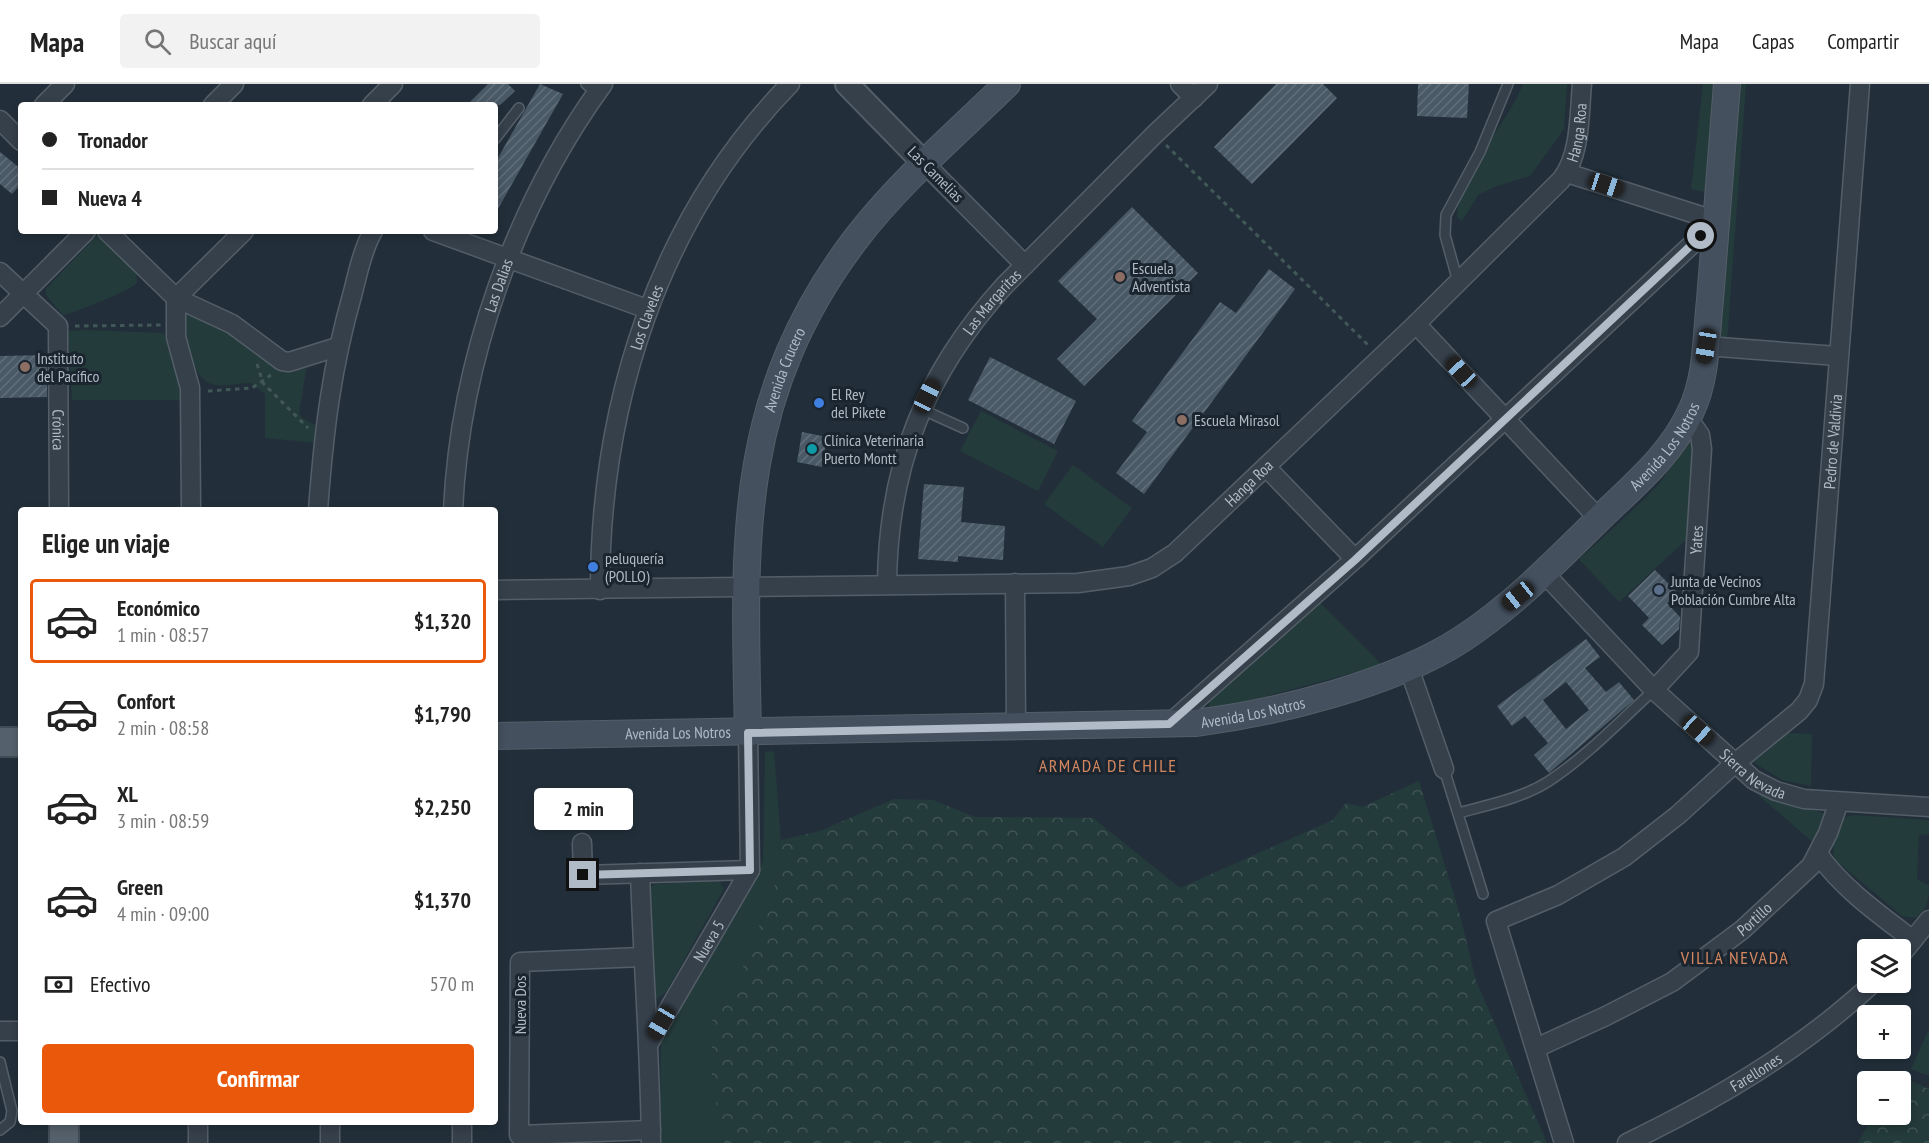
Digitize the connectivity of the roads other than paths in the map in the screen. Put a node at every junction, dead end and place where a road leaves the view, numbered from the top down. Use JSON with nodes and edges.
{"nodes":[{"id":1,"x":65,"y":84,"type":"edge"},
{"id":2,"x":234,"y":84,"type":"edge"},
{"id":3,"x":393,"y":84,"type":"edge"},
{"id":4,"x":790,"y":84,"type":"edge"},
{"id":5,"x":847,"y":84,"type":"edge"},
{"id":6,"x":1007,"y":84,"type":"edge"},
{"id":7,"x":1180,"y":84,"type":"edge"},
{"id":8,"x":1208,"y":84,"type":"edge"},
{"id":9,"x":1508,"y":84,"type":"edge"},
{"id":10,"x":1582,"y":84,"type":"edge"},
{"id":11,"x":1727,"y":84,"type":"edge"},
{"id":12,"x":1860,"y":84,"type":"edge"},
{"id":13,"x":595,"y":87,"type":"edge"},
{"id":14,"x":1194,"y":98,"type":"junction"},
{"id":15,"x":47,"y":102,"type":"edge"},
{"id":16,"x":216,"y":102,"type":"edge"},
{"id":17,"x":375,"y":102,"type":"edge"},
{"id":18,"x":519,"y":108,"type":"dead end"},
{"id":19,"x":0,"y":120,"type":"edge"},
{"id":20,"x":18,"y":133,"type":"edge"},
{"id":21,"x":498,"y":135,"type":"edge"},
{"id":22,"x":925,"y":164,"type":"junction"},
{"id":23,"x":1567,"y":172,"type":"junction"},
{"id":24,"x":1717,"y":220,"type":"junction"},
{"id":25,"x":83,"y":234,"type":"edge"},
{"id":26,"x":110,"y":234,"type":"edge"},
{"id":27,"x":241,"y":234,"type":"edge"},
{"id":28,"x":372,"y":234,"type":"edge"},
{"id":29,"x":442,"y":234,"type":"edge"},
{"id":30,"x":510,"y":258,"type":"junction"},
{"id":31,"x":1025,"y":265,"type":"junction"},
{"id":32,"x":0,"y":272,"type":"edge"},
{"id":33,"x":1458,"y":282,"type":"junction"},
{"id":34,"x":14,"y":296,"type":"edge"},
{"id":35,"x":176,"y":298,"type":"junction"},
{"id":36,"x":647,"y":309,"type":"junction"},
{"id":37,"x":0,"y":317,"type":"edge"},
{"id":38,"x":1416,"y":324,"type":"junction"},
{"id":39,"x":1706,"y":346,"type":"junction"},
{"id":40,"x":337,"y":347,"type":"junction"},
{"id":41,"x":1837,"y":356,"type":"junction"},
{"id":42,"x":921,"y":409,"type":"junction"},
{"id":43,"x":1688,"y":418,"type":"junction"},
{"id":44,"x":1506,"y":420,"type":"junction"},
{"id":45,"x":963,"y":428,"type":"dead end"},
{"id":46,"x":1266,"y":467,"type":"junction"},
{"id":47,"x":59,"y":507,"type":"edge"},
{"id":48,"x":191,"y":507,"type":"edge"},
{"id":49,"x":318,"y":507,"type":"edge"},
{"id":50,"x":453,"y":507,"type":"edge"},
{"id":51,"x":1599,"y":519,"type":"junction"},
{"id":52,"x":1355,"y":560,"type":"junction"},
{"id":53,"x":1544,"y":573,"type":"junction"},
{"id":54,"x":1015,"y":583,"type":"junction"},
{"id":55,"x":886,"y":584,"type":"junction"},
{"id":56,"x":747,"y":585,"type":"junction"},
{"id":57,"x":600,"y":590,"type":"junction"},
{"id":58,"x":498,"y":591,"type":"edge"},
{"id":59,"x":1409,"y":668,"type":"junction"},
{"id":60,"x":1654,"y":690,"type":"junction"},
{"id":61,"x":1169,"y":724,"type":"junction"},
{"id":62,"x":1016,"y":727,"type":"junction"},
{"id":63,"x":748,"y":733,"type":"junction"},
{"id":64,"x":498,"y":736,"type":"edge"},
{"id":65,"x":0,"y":742,"type":"edge"},
{"id":66,"x":18,"y":742,"type":"edge"},
{"id":67,"x":1734,"y":764,"type":"junction"},
{"id":68,"x":1444,"y":769,"type":"joint"},
{"id":69,"x":1839,"y":802,"type":"junction"},
{"id":70,"x":1929,"y":807,"type":"edge"},
{"id":71,"x":1458,"y":813,"type":"junction"},
{"id":72,"x":582,"y":843,"type":"dead end"},
{"id":73,"x":1818,"y":854,"type":"junction"},
{"id":74,"x":750,"y":870,"type":"junction"},
{"id":75,"x":640,"y":873,"type":"junction"},
{"id":76,"x":1483,"y":894,"type":"dead end"},
{"id":77,"x":1929,"y":920,"type":"edge"},
{"id":78,"x":1913,"y":940,"type":"junction"},
{"id":79,"x":1911,"y":942,"type":"edge"},
{"id":80,"x":642,"y":957,"type":"junction"},
{"id":81,"x":1861,"y":993,"type":"edge"},
{"id":82,"x":0,"y":1031,"type":"edge"},
{"id":83,"x":18,"y":1031,"type":"edge"},
{"id":84,"x":650,"y":1043,"type":"junction"},
{"id":85,"x":1536,"y":1048,"type":"junction"},
{"id":86,"x":0,"y":1062,"type":"edge"},
{"id":87,"x":64,"y":1125,"type":"edge"},
{"id":88,"x":198,"y":1125,"type":"edge"},
{"id":89,"x":330,"y":1125,"type":"edge"},
{"id":90,"x":462,"y":1125,"type":"edge"},
{"id":91,"x":0,"y":1130,"type":"edge"},
{"id":92,"x":651,"y":1136,"type":"edge"},
{"id":93,"x":64,"y":1143,"type":"edge"},
{"id":94,"x":198,"y":1143,"type":"edge"},
{"id":95,"x":330,"y":1143,"type":"edge"},
{"id":96,"x":462,"y":1143,"type":"edge"},
{"id":97,"x":1564,"y":1143,"type":"edge"},
{"id":98,"x":1627,"y":1143,"type":"edge"}],
"edges":[{"from":1,"to":15,"type":"street"},
{"from":2,"to":16,"type":"street"},
{"from":3,"to":17,"type":"street"},
{"from":4,"to":36,"type":"street","name":"Los Claveles"},
{"from":5,"to":22,"type":"street","name":"Las Camelias"},
{"from":6,"to":22,"type":"main road","name":"Avenida Crucero"},
{"from":7,"to":14,"type":"street"},
{"from":8,"to":14,"type":"street","name":"Las Margaritas"},
{"from":9,"to":33,"type":"lane"},
{"from":10,"to":23,"type":"street","name":"Hanga Roa"},
{"from":11,"to":24,"type":"main road"},
{"from":12,"to":41,"type":"street","name":"Pedro de Valdivia"},
{"from":13,"to":30,"type":"street","name":"Las Dalias"},
{"from":14,"to":31,"type":"street","name":"Las Margaritas"},
{"from":18,"to":21,"type":"lane"},
{"from":19,"to":20,"type":"street"},
{"from":22,"to":31,"type":"street","name":"Las Camelias"},
{"from":22,"to":56,"type":"main road","name":"Avenida Crucero"},
{"from":23,"to":24,"type":"street"},
{"from":23,"to":33,"type":"street","name":"Hanga Roa"},
{"from":24,"to":39,"type":"main road"},
{"from":24,"to":44,"type":"street"},
{"from":25,"to":34,"type":"street"},
{"from":26,"to":35,"type":"street"},
{"from":27,"to":35,"type":"street"},
{"from":28,"to":40,"type":"street"},
{"from":29,"to":30,"type":"street"},
{"from":30,"to":36,"type":"street"},
{"from":30,"to":50,"type":"street","name":"Las Dalias"},
{"from":31,"to":42,"type":"street","name":"Las Margaritas"},
{"from":32,"to":34,"type":"street"},
{"from":33,"to":38,"type":"street","name":"Hanga Roa"},
{"from":34,"to":37,"type":"street"},
{"from":34,"to":47,"type":"street","name":"Crónica"},
{"from":35,"to":40,"type":"street"},
{"from":35,"to":48,"type":"street"},
{"from":36,"to":57,"type":"street","name":"Los Claveles"},
{"from":38,"to":44,"type":"street"},
{"from":38,"to":46,"type":"street","name":"Hanga Roa"},
{"from":39,"to":41,"type":"street"},
{"from":39,"to":43,"type":"main road","name":"Avenida Los Notros"},
{"from":40,"to":49,"type":"street"},
{"from":41,"to":67,"type":"street","name":"Pedro de Valdivia"},
{"from":42,"to":45,"type":"lane"},
{"from":42,"to":55,"type":"street","name":"Las Margaritas"},
{"from":43,"to":51,"type":"main road","name":"Avenida Los Notros"},
{"from":43,"to":60,"type":"street","name":"Yates"},
{"from":44,"to":51,"type":"street"},
{"from":44,"to":52,"type":"street"},
{"from":46,"to":52,"type":"street"},
{"from":46,"to":54,"type":"street","name":"Hanga Roa"},
{"from":51,"to":53,"type":"main road","name":"Avenida Los Notros"},
{"from":52,"to":61,"type":"street"},
{"from":53,"to":59,"type":"main road","name":"Avenida Los Notros"},
{"from":53,"to":60,"type":"street","name":"Sierra Nevada"},
{"from":54,"to":55,"type":"street","name":"Hanga Roa"},
{"from":54,"to":62,"type":"street"},
{"from":55,"to":56,"type":"street","name":"Hanga Roa"},
{"from":56,"to":57,"type":"street","name":"Hanga Roa"},
{"from":56,"to":63,"type":"main road","name":"Avenida Crucero"},
{"from":57,"to":58,"type":"street","name":"Hanga Roa"},
{"from":59,"to":61,"type":"main road","name":"Avenida Los Notros"},
{"from":59,"to":68,"type":"street"},
{"from":60,"to":67,"type":"street","name":"Sierra Nevada"},
{"from":60,"to":71,"type":"lane"},
{"from":61,"to":62,"type":"main road","name":"Avenida Los Notros"},
{"from":62,"to":63,"type":"main road","name":"Avenida Los Notros"},
{"from":63,"to":64,"type":"main road","name":"Avenida Los Notros"},
{"from":63,"to":74,"type":"street"},
{"from":65,"to":66,"type":"main road"},
{"from":67,"to":69,"type":"street","name":"Sierra Nevada"},
{"from":67,"to":85,"type":"street","name":"Pedro de Valdivia"},
{"from":68,"to":71,"type":"lane"},
{"from":69,"to":70,"type":"street","name":"Sierra Nevada"},
{"from":69,"to":73,"type":"street","name":"Portillo"},
{"from":71,"to":76,"type":"lane"},
{"from":72,"to":75,"type":"street"},
{"from":73,"to":78,"type":"street"},
{"from":73,"to":85,"type":"street","name":"Portillo"},
{"from":74,"to":75,"type":"street"},
{"from":74,"to":84,"type":"street","name":"Nueva 5"},
{"from":75,"to":80,"type":"street"},
{"from":77,"to":78,"type":"street"},
{"from":78,"to":79,"type":"street"},
{"from":80,"to":84,"type":"street"},
{"from":80,"to":92,"type":"street","name":"Nueva Dos"},
{"from":81,"to":98,"type":"street","name":"Farellones"},
{"from":82,"to":83,"type":"street"},
{"from":84,"to":92,"type":"street"},
{"from":85,"to":97,"type":"street"},
{"from":86,"to":91,"type":"lane"},
{"from":87,"to":93,"type":"main road"},
{"from":88,"to":94,"type":"street"},
{"from":89,"to":95,"type":"street"},
{"from":90,"to":96,"type":"street"}]}
